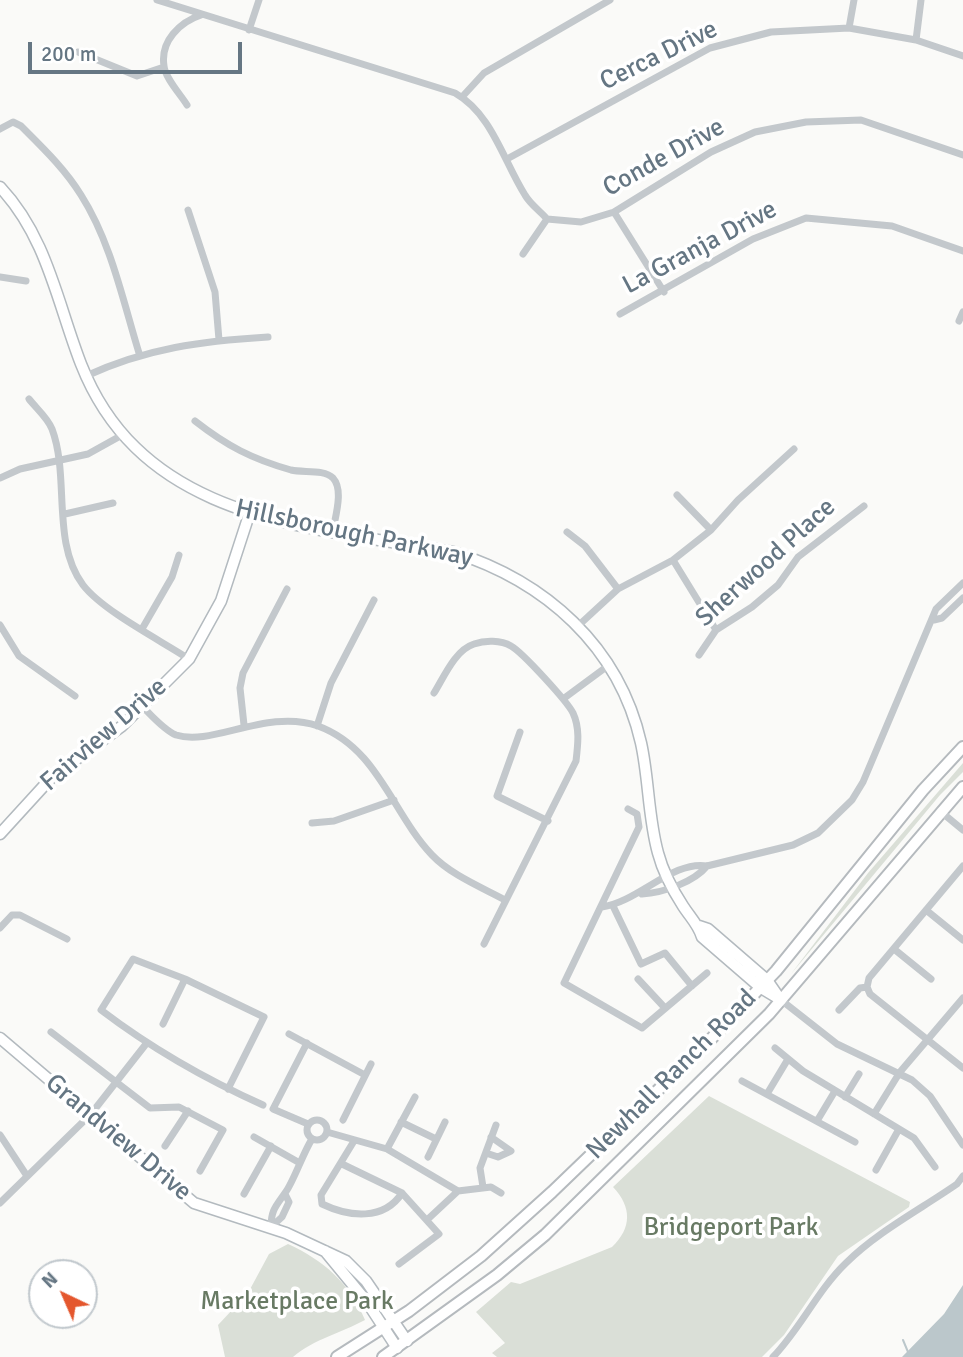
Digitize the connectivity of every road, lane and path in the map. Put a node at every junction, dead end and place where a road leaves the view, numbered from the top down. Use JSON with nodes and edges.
{"nodes":[{"id":1,"x":157,"y":0,"type":"edge"},
{"id":2,"x":259,"y":0,"type":"edge"},
{"id":3,"x":610,"y":0,"type":"edge"},
{"id":4,"x":853,"y":0,"type":"edge"},
{"id":5,"x":921,"y":0,"type":"edge"},
{"id":6,"x":201,"y":15,"type":"junction"},
{"id":7,"x":849,"y":28,"type":"junction"},
{"id":8,"x":249,"y":30,"type":"junction"},
{"id":9,"x":916,"y":40,"type":"junction"},
{"id":10,"x":78,"y":52,"type":"dead end"},
{"id":11,"x":963,"y":56,"type":"edge"},
{"id":12,"x":164,"y":67,"type":"junction"},
{"id":13,"x":462,"y":97,"type":"junction"},
{"id":14,"x":187,"y":105,"type":"dead end"},
{"id":15,"x":0,"y":129,"type":"edge"},
{"id":16,"x":963,"y":155,"type":"edge"},
{"id":17,"x":507,"y":159,"type":"junction"},
{"id":18,"x":0,"y":187,"type":"edge"},
{"id":19,"x":188,"y":210,"type":"dead end"},
{"id":20,"x":614,"y":212,"type":"junction"},
{"id":21,"x":547,"y":219,"type":"junction"},
{"id":22,"x":963,"y":251,"type":"edge"},
{"id":23,"x":523,"y":254,"type":"dead end"},
{"id":24,"x":0,"y":277,"type":"edge"},
{"id":25,"x":26,"y":281,"type":"dead end"},
{"id":26,"x":664,"y":292,"type":"junction"},
{"id":27,"x":963,"y":312,"type":"edge"},
{"id":28,"x":621,"y":314,"type":"dead end"},
{"id":29,"x":959,"y":321,"type":"dead end"},
{"id":30,"x":268,"y":337,"type":"dead end"},
{"id":31,"x":219,"y":340,"type":"junction"},
{"id":32,"x":139,"y":353,"type":"junction"},
{"id":33,"x":86,"y":376,"type":"junction"},
{"id":34,"x":29,"y":399,"type":"dead end"},
{"id":35,"x":195,"y":421,"type":"dead end"},
{"id":36,"x":124,"y":434,"type":"junction"},
{"id":37,"x":794,"y":449,"type":"dead end"},
{"id":38,"x":60,"y":462,"type":"junction"},
{"id":39,"x":0,"y":478,"type":"edge"},
{"id":40,"x":677,"y":495,"type":"dead end"},
{"id":41,"x":113,"y":503,"type":"dead end"},
{"id":42,"x":864,"y":506,"type":"dead end"},
{"id":43,"x":65,"y":514,"type":"junction"},
{"id":44,"x":249,"y":515,"type":"junction"},
{"id":45,"x":711,"y":530,"type":"junction"},
{"id":46,"x":333,"y":531,"type":"junction"},
{"id":47,"x":567,"y":532,"type":"dead end"},
{"id":48,"x":179,"y":555,"type":"dead end"},
{"id":49,"x":673,"y":561,"type":"junction"},
{"id":50,"x":963,"y":583,"type":"edge"},
{"id":51,"x":287,"y":589,"type":"dead end"},
{"id":52,"x":618,"y":589,"type":"junction"},
{"id":53,"x":963,"y":598,"type":"edge"},
{"id":54,"x":374,"y":600,"type":"dead end"},
{"id":55,"x":934,"y":620,"type":"junction"},
{"id":56,"x":0,"y":625,"type":"edge"},
{"id":57,"x":579,"y":625,"type":"junction"},
{"id":58,"x":142,"y":629,"type":"junction"},
{"id":59,"x":716,"y":630,"type":"junction"},
{"id":60,"x":699,"y":655,"type":"dead end"},
{"id":61,"x":189,"y":659,"type":"junction"},
{"id":62,"x":609,"y":665,"type":"junction"},
{"id":63,"x":434,"y":693,"type":"dead end"},
{"id":64,"x":75,"y":696,"type":"dead end"},
{"id":65,"x":563,"y":699,"type":"junction"},
{"id":66,"x":143,"y":707,"type":"junction"},
{"id":67,"x":244,"y":725,"type":"junction"},
{"id":68,"x":317,"y":726,"type":"junction"},
{"id":69,"x":520,"y":732,"type":"dead end"},
{"id":70,"x":963,"y":747,"type":"edge"},
{"id":71,"x":963,"y":786,"type":"edge"},
{"id":72,"x":394,"y":800,"type":"junction"},
{"id":73,"x":628,"y":809,"type":"dead end"},
{"id":74,"x":940,"y":811,"type":"junction"},
{"id":75,"x":548,"y":821,"type":"junction"},
{"id":76,"x":312,"y":823,"type":"dead end"},
{"id":77,"x":963,"y":830,"type":"edge"},
{"id":78,"x":0,"y":834,"type":"edge"},
{"id":79,"x":707,"y":866,"type":"junction"},
{"id":80,"x":963,"y":866,"type":"edge"},
{"id":81,"x":669,"y":882,"type":"junction"},
{"id":82,"x":505,"y":900,"type":"junction"},
{"id":83,"x":613,"y":906,"type":"junction"},
{"id":84,"x":602,"y":907,"type":"junction"},
{"id":85,"x":926,"y":910,"type":"junction"},
{"id":86,"x":0,"y":928,"type":"edge"},
{"id":87,"x":67,"y":939,"type":"dead end"},
{"id":88,"x":963,"y":940,"type":"edge"},
{"id":89,"x":484,"y":944,"type":"dead end"},
{"id":90,"x":894,"y":949,"type":"junction"},
{"id":91,"x":707,"y":973,"type":"dead end"},
{"id":92,"x":185,"y":979,"type":"junction"},
{"id":93,"x":638,"y":979,"type":"dead end"},
{"id":94,"x":932,"y":979,"type":"dead end"},
{"id":95,"x":764,"y":984,"type":"junction"},
{"id":96,"x":692,"y":986,"type":"junction"},
{"id":97,"x":867,"y":987,"type":"junction"},
{"id":98,"x":963,"y":998,"type":"edge"},
{"id":99,"x":781,"y":1000,"type":"junction"},
{"id":100,"x":665,"y":1009,"type":"junction"},
{"id":101,"x":839,"y":1010,"type":"dead end"},
{"id":102,"x":163,"y":1024,"type":"dead end"},
{"id":103,"x":51,"y":1032,"type":"dead end"},
{"id":104,"x":289,"y":1034,"type":"dead end"},
{"id":105,"x":0,"y":1038,"type":"edge"},
{"id":106,"x":927,"y":1040,"type":"junction"},
{"id":107,"x":307,"y":1043,"type":"junction"},
{"id":108,"x":146,"y":1044,"type":"junction"},
{"id":109,"x":775,"y":1048,"type":"dead end"},
{"id":110,"x":788,"y":1059,"type":"junction"},
{"id":111,"x":371,"y":1064,"type":"dead end"},
{"id":112,"x":963,"y":1068,"type":"edge"},
{"id":113,"x":900,"y":1072,"type":"junction"},
{"id":114,"x":859,"y":1074,"type":"dead end"},
{"id":115,"x":365,"y":1075,"type":"junction"},
{"id":116,"x":742,"y":1081,"type":"dead end"},
{"id":117,"x":118,"y":1083,"type":"junction"},
{"id":118,"x":228,"y":1089,"type":"junction"},
{"id":119,"x":835,"y":1091,"type":"junction"},
{"id":120,"x":767,"y":1094,"type":"junction"},
{"id":121,"x":415,"y":1097,"type":"dead end"},
{"id":122,"x":845,"y":1097,"type":"junction"},
{"id":123,"x":263,"y":1105,"type":"dead end"},
{"id":124,"x":188,"y":1111,"type":"junction"},
{"id":125,"x":91,"y":1114,"type":"junction"},
{"id":126,"x":874,"y":1114,"type":"junction"},
{"id":127,"x":344,"y":1120,"type":"dead end"},
{"id":128,"x":817,"y":1121,"type":"junction"},
{"id":129,"x":401,"y":1122,"type":"junction"},
{"id":130,"x":445,"y":1122,"type":"dead end"},
{"id":131,"x":308,"y":1124,"type":"junction"},
{"id":132,"x":496,"y":1125,"type":"dead end"},
{"id":133,"x":899,"y":1129,"type":"junction"},
{"id":134,"x":327,"y":1132,"type":"junction"},
{"id":135,"x":0,"y":1135,"type":"edge"},
{"id":136,"x":254,"y":1137,"type":"dead end"},
{"id":137,"x":491,"y":1137,"type":"junction"},
{"id":138,"x":312,"y":1139,"type":"junction"},
{"id":139,"x":436,"y":1139,"type":"junction"},
{"id":140,"x":354,"y":1141,"type":"junction"},
{"id":141,"x":855,"y":1142,"type":"dead end"},
{"id":142,"x":963,"y":1145,"type":"edge"},
{"id":143,"x":165,"y":1146,"type":"dead end"},
{"id":144,"x":271,"y":1146,"type":"junction"},
{"id":145,"x":387,"y":1149,"type":"junction"},
{"id":146,"x":486,"y":1153,"type":"junction"},
{"id":147,"x":428,"y":1157,"type":"dead end"},
{"id":148,"x":298,"y":1162,"type":"junction"},
{"id":149,"x":342,"y":1164,"type":"junction"},
{"id":150,"x":935,"y":1167,"type":"dead end"},
{"id":151,"x":876,"y":1170,"type":"dead end"},
{"id":152,"x":200,"y":1171,"type":"dead end"},
{"id":153,"x":27,"y":1176,"type":"junction"},
{"id":154,"x":963,"y":1176,"type":"edge"},
{"id":155,"x":960,"y":1184,"type":"edge"},
{"id":156,"x":482,"y":1187,"type":"junction"},
{"id":157,"x":458,"y":1191,"type":"junction"},
{"id":158,"x":402,"y":1192,"type":"junction"},
{"id":159,"x":501,"y":1193,"type":"dead end"},
{"id":160,"x":244,"y":1194,"type":"dead end"},
{"id":161,"x":0,"y":1203,"type":"edge"},
{"id":162,"x":428,"y":1219,"type":"junction"},
{"id":163,"x":271,"y":1227,"type":"junction"},
{"id":164,"x":399,"y":1264,"type":"dead end"},
{"id":165,"x":389,"y":1325,"type":"junction"},
{"id":166,"x":402,"y":1344,"type":"junction"},
{"id":167,"x":337,"y":1357,"type":"edge"},
{"id":168,"x":383,"y":1357,"type":"edge"},
{"id":169,"x":773,"y":1357,"type":"edge"}],
"edges":[{"from":1,"to":6,"type":"street"},
{"from":2,"to":8,"type":"street"},
{"from":3,"to":13,"type":"street"},
{"from":4,"to":7,"type":"street"},
{"from":5,"to":9,"type":"street"},
{"from":6,"to":8,"type":"street"},
{"from":6,"to":12,"type":"street"},
{"from":7,"to":9,"type":"street","name":"Cerca Drive"},
{"from":7,"to":17,"type":"street","name":"Cerca Drive"},
{"from":8,"to":13,"type":"street"},
{"from":9,"to":11,"type":"street","name":"Cerca Drive"},
{"from":10,"to":12,"type":"street"},
{"from":12,"to":14,"type":"street"},
{"from":13,"to":17,"type":"street"},
{"from":15,"to":32,"type":"street"},
{"from":16,"to":20,"type":"street","name":"Conde Drive"},
{"from":17,"to":21,"type":"street"},
{"from":18,"to":33,"type":"street","name":"Hillsborough Parkway"},
{"from":19,"to":31,"type":"street"},
{"from":20,"to":21,"type":"street","name":"Conde Drive"},
{"from":20,"to":26,"type":"street"},
{"from":21,"to":23,"type":"street"},
{"from":22,"to":26,"type":"street","name":"La Granja Drive"},
{"from":24,"to":25,"type":"street"},
{"from":26,"to":28,"type":"street","name":"La Granja Drive"},
{"from":27,"to":29,"type":"street"},
{"from":30,"to":31,"type":"street"},
{"from":31,"to":32,"type":"street"},
{"from":32,"to":33,"type":"street"},
{"from":33,"to":36,"type":"street","name":"Hillsborough Parkway"},
{"from":34,"to":38,"type":"street"},
{"from":35,"to":46,"type":"street"},
{"from":36,"to":38,"type":"street"},
{"from":36,"to":44,"type":"street","name":"Hillsborough Parkway"},
{"from":37,"to":45,"type":"street"},
{"from":38,"to":39,"type":"street"},
{"from":38,"to":43,"type":"street"},
{"from":40,"to":45,"type":"street"},
{"from":41,"to":43,"type":"street"},
{"from":42,"to":59,"type":"street","name":"Sherwood Place"},
{"from":43,"to":58,"type":"street"},
{"from":44,"to":46,"type":"street","name":"Hillsborough Parkway"},
{"from":44,"to":61,"type":"street","name":"Fairview Drive"},
{"from":45,"to":49,"type":"street"},
{"from":46,"to":57,"type":"street","name":"Hillsborough Parkway"},
{"from":47,"to":52,"type":"street"},
{"from":48,"to":58,"type":"street"},
{"from":49,"to":52,"type":"street"},
{"from":49,"to":59,"type":"street"},
{"from":50,"to":55,"type":"street"},
{"from":51,"to":67,"type":"street"},
{"from":52,"to":57,"type":"street"},
{"from":53,"to":55,"type":"street"},
{"from":54,"to":68,"type":"street"},
{"from":55,"to":79,"type":"street"},
{"from":56,"to":64,"type":"street"},
{"from":57,"to":62,"type":"street","name":"Hillsborough Parkway"},
{"from":58,"to":61,"type":"street"},
{"from":59,"to":60,"type":"street","name":"Sherwood Place"},
{"from":61,"to":66,"type":"street","name":"Fairview Drive"},
{"from":62,"to":65,"type":"street"},
{"from":62,"to":81,"type":"street","name":"Hillsborough Parkway"},
{"from":63,"to":65,"type":"street"},
{"from":65,"to":75,"type":"street"},
{"from":66,"to":67,"type":"street"},
{"from":66,"to":78,"type":"street","name":"Fairview Drive"},
{"from":67,"to":68,"type":"street"},
{"from":68,"to":72,"type":"street"},
{"from":69,"to":75,"type":"street"},
{"from":70,"to":95,"type":"main road","name":"Newhall Ranch Road"},
{"from":71,"to":74,"type":"main road","name":"Newhall Ranch Road"},
{"from":72,"to":76,"type":"street"},
{"from":72,"to":82,"type":"street"},
{"from":73,"to":84,"type":"street"},
{"from":74,"to":77,"type":"street"},
{"from":74,"to":99,"type":"main road","name":"Newhall Ranch Road"},
{"from":75,"to":82,"type":"street"},
{"from":79,"to":81,"type":"street"},
{"from":79,"to":81,"type":"street"},
{"from":80,"to":85,"type":"street"},
{"from":81,"to":83,"type":"street"},
{"from":81,"to":95,"type":"street","name":"Hillsborough Parkway"},
{"from":82,"to":89,"type":"street"},
{"from":83,"to":84,"type":"street"},
{"from":83,"to":96,"type":"street"},
{"from":84,"to":100,"type":"street"},
{"from":85,"to":88,"type":"street"},
{"from":85,"to":90,"type":"street"},
{"from":86,"to":87,"type":"street"},
{"from":90,"to":94,"type":"street"},
{"from":90,"to":97,"type":"street"},
{"from":91,"to":96,"type":"street"},
{"from":92,"to":102,"type":"street"},
{"from":92,"to":108,"type":"street"},
{"from":92,"to":118,"type":"street"},
{"from":93,"to":100,"type":"street"},
{"from":95,"to":99,"type":"street","name":"Hillsborough Parkway"},
{"from":95,"to":165,"type":"main road","name":"Newhall Ranch Road"},
{"from":96,"to":100,"type":"street"},
{"from":97,"to":101,"type":"street"},
{"from":97,"to":106,"type":"street"},
{"from":98,"to":106,"type":"street"},
{"from":99,"to":113,"type":"street"},
{"from":99,"to":166,"type":"main road","name":"Newhall Ranch Road"},
{"from":103,"to":117,"type":"street"},
{"from":104,"to":107,"type":"street"},
{"from":105,"to":125,"type":"street","name":"Grandview Drive"},
{"from":106,"to":112,"type":"street"},
{"from":106,"to":113,"type":"street"},
{"from":107,"to":115,"type":"street"},
{"from":107,"to":131,"type":"street"},
{"from":108,"to":117,"type":"street"},
{"from":108,"to":118,"type":"street"},
{"from":109,"to":110,"type":"street"},
{"from":110,"to":119,"type":"street"},
{"from":110,"to":120,"type":"street"},
{"from":111,"to":115,"type":"street"},
{"from":113,"to":126,"type":"street"},
{"from":113,"to":142,"type":"street"},
{"from":114,"to":122,"type":"street"},
{"from":115,"to":127,"type":"street"},
{"from":116,"to":120,"type":"street"},
{"from":117,"to":124,"type":"street"},
{"from":117,"to":125,"type":"street"},
{"from":118,"to":123,"type":"street"},
{"from":119,"to":122,"type":"street"},
{"from":119,"to":128,"type":"street"},
{"from":120,"to":128,"type":"street"},
{"from":121,"to":129,"type":"street"},
{"from":122,"to":126,"type":"street"},
{"from":124,"to":143,"type":"street"},
{"from":124,"to":152,"type":"street"},
{"from":125,"to":153,"type":"street"},
{"from":125,"to":163,"type":"street","name":"Grandview Drive"},
{"from":126,"to":133,"type":"street"},
{"from":128,"to":141,"type":"street"},
{"from":129,"to":139,"type":"street"},
{"from":129,"to":145,"type":"street"},
{"from":130,"to":139,"type":"street"},
{"from":131,"to":134,"type":"street"},
{"from":131,"to":138,"type":"street"},
{"from":132,"to":137,"type":"street"},
{"from":133,"to":150,"type":"street"},
{"from":133,"to":151,"type":"street"},
{"from":134,"to":138,"type":"street"},
{"from":134,"to":140,"type":"street"},
{"from":135,"to":153,"type":"street"},
{"from":136,"to":144,"type":"street"},
{"from":137,"to":146,"type":"street"},
{"from":137,"to":146,"type":"street"},
{"from":138,"to":148,"type":"street"},
{"from":139,"to":147,"type":"street"},
{"from":140,"to":145,"type":"street"},
{"from":140,"to":149,"type":"street"},
{"from":144,"to":148,"type":"street"},
{"from":144,"to":160,"type":"street"},
{"from":145,"to":157,"type":"street"},
{"from":146,"to":156,"type":"street"},
{"from":148,"to":163,"type":"street"},
{"from":149,"to":158,"type":"street"},
{"from":149,"to":158,"type":"street"},
{"from":153,"to":161,"type":"street"},
{"from":154,"to":155,"type":"street"},
{"from":155,"to":169,"type":"street"},
{"from":156,"to":157,"type":"street"},
{"from":156,"to":159,"type":"street"},
{"from":157,"to":162,"type":"street"},
{"from":158,"to":162,"type":"street"},
{"from":162,"to":164,"type":"street"},
{"from":163,"to":165,"type":"street","name":"Grandview Drive"},
{"from":165,"to":166,"type":"street","name":"Grandview Drive"},
{"from":165,"to":167,"type":"main road","name":"Newhall Ranch Road"},
{"from":166,"to":168,"type":"main road","name":"Newhall Ranch Road"}]}
